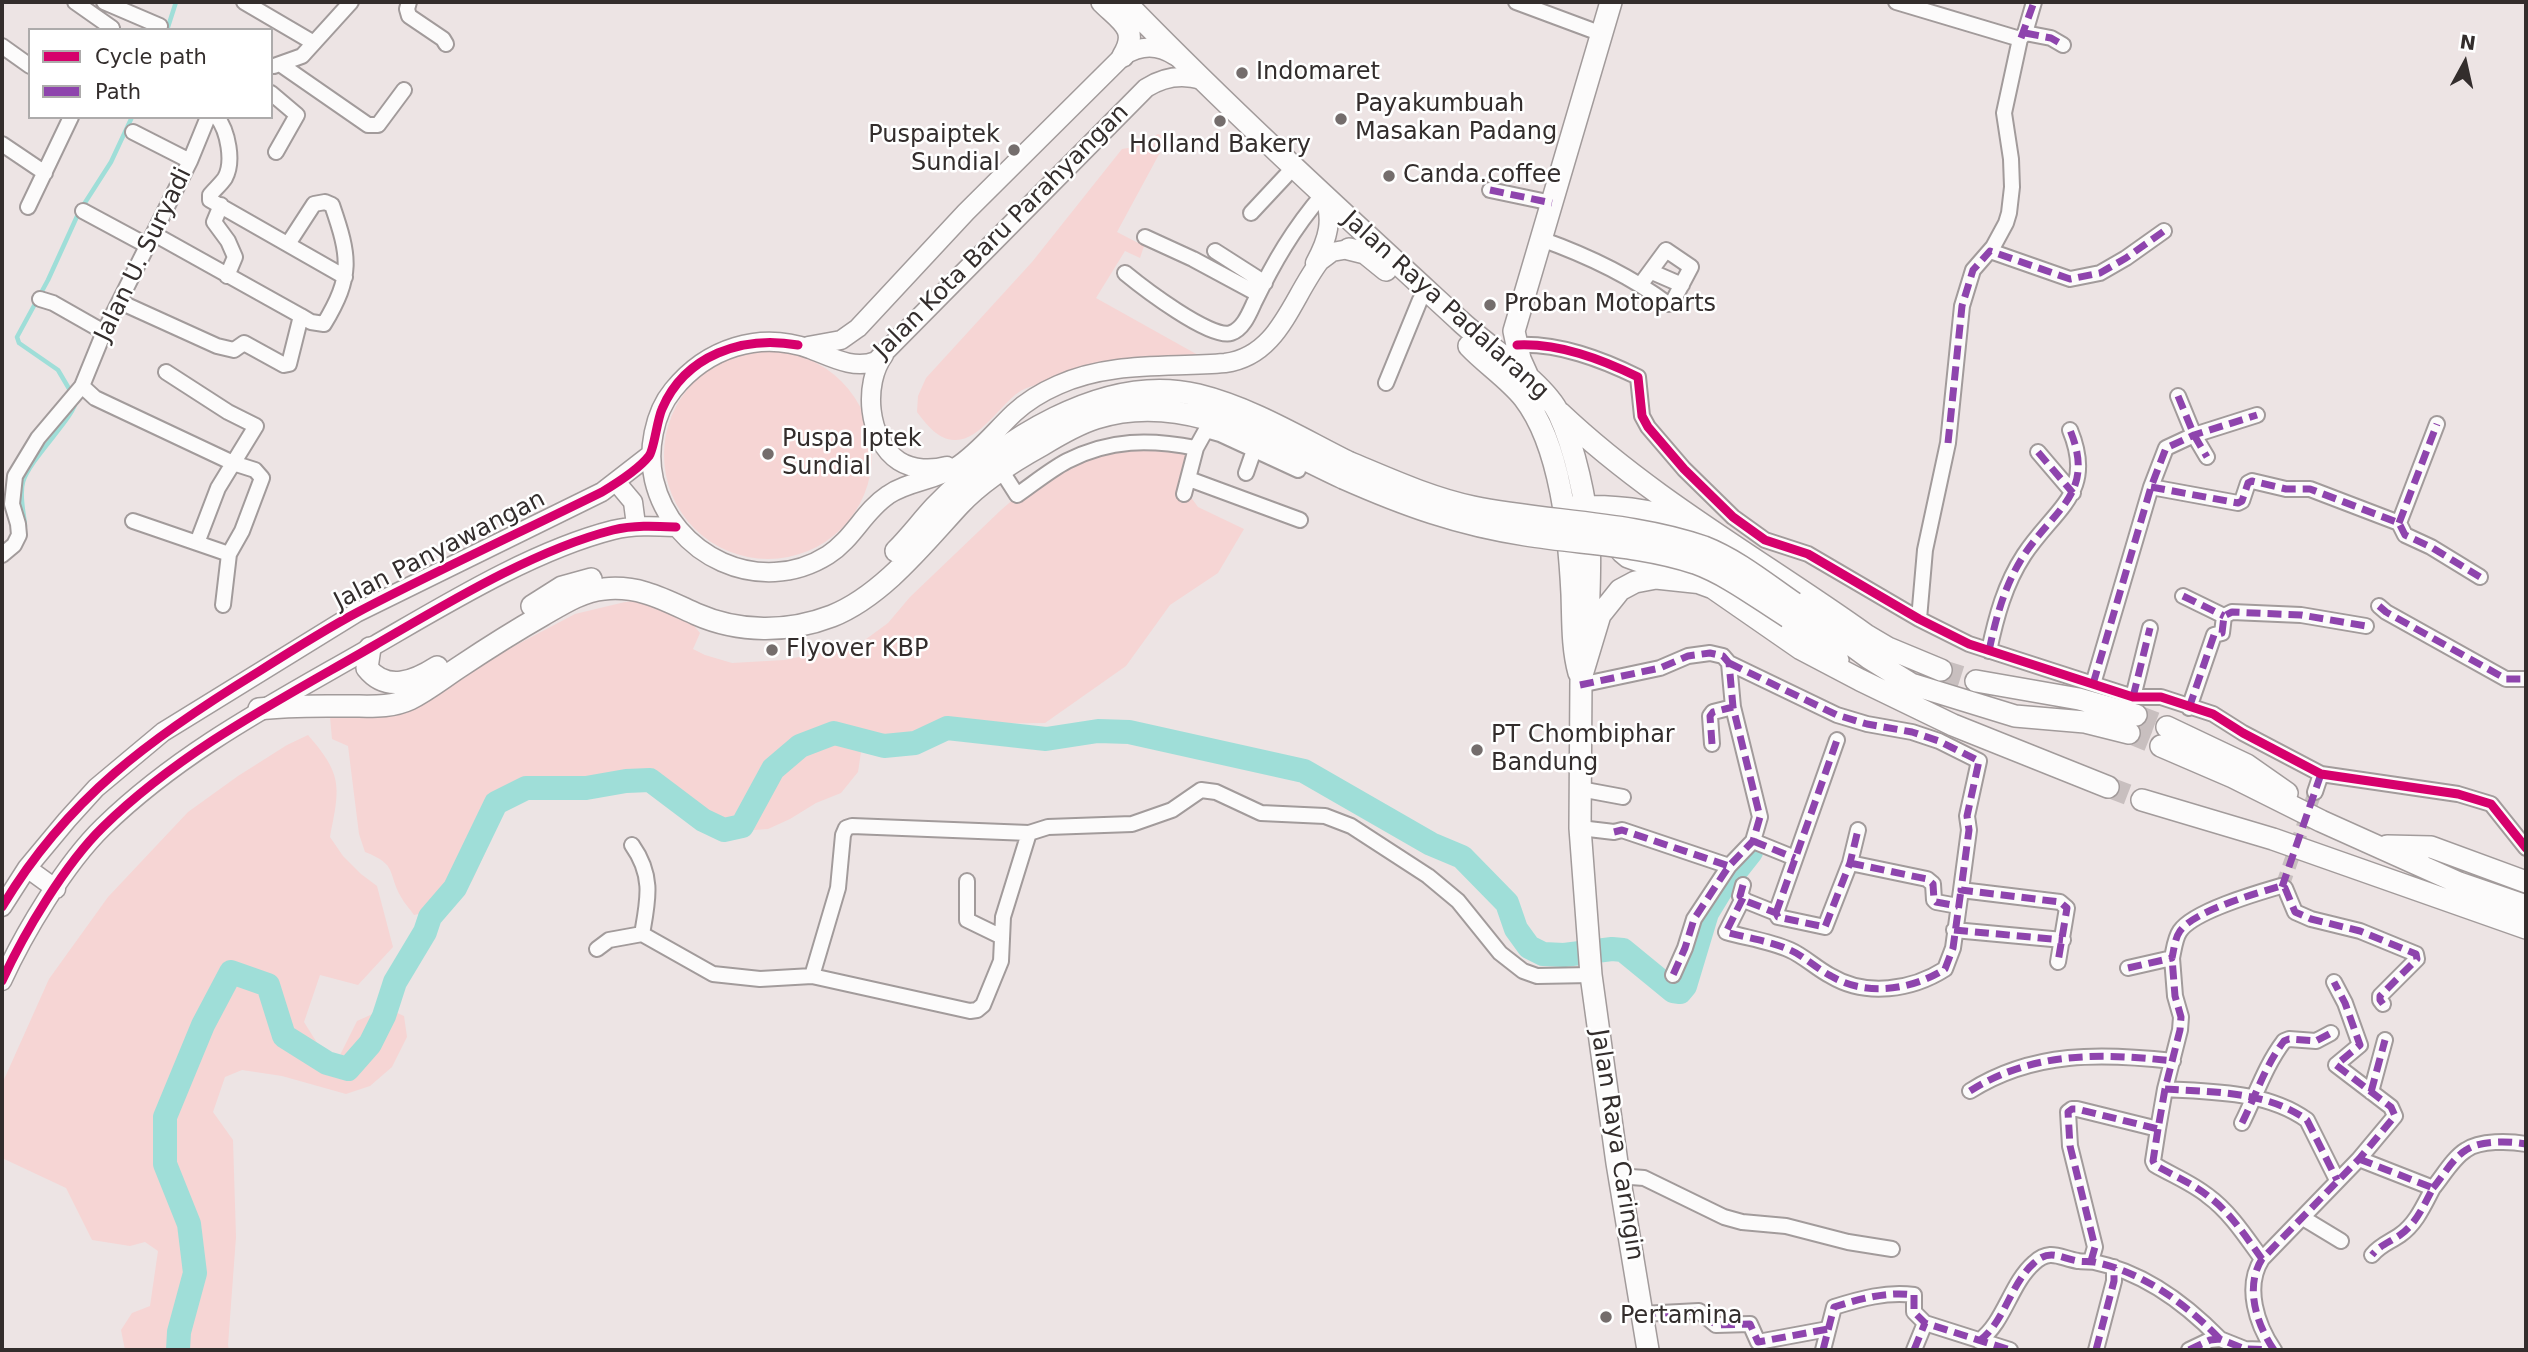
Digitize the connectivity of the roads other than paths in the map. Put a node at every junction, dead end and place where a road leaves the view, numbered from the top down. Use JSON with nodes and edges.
{"nodes":[{"id":1,"x":75,"y":2,"type":"edge"},
{"id":2,"x":104,"y":2,"type":"edge"},
{"id":3,"x":244,"y":2,"type":"edge"},
{"id":4,"x":409,"y":2,"type":"edge"},
{"id":5,"x":1102,"y":2,"type":"edge"},
{"id":6,"x":1125,"y":2,"type":"edge"},
{"id":7,"x":1516,"y":2,"type":"edge"},
{"id":8,"x":1611,"y":2,"type":"edge"},
{"id":9,"x":1896,"y":2,"type":"edge"},
{"id":10,"x":2034,"y":2,"type":"edge"},
{"id":11,"x":343,"y":5,"type":"edge"},
{"id":12,"x":1938,"y":7,"type":"edge"},
{"id":13,"x":121,"y":11,"type":"junction"},
{"id":14,"x":160,"y":26,"type":"dead end"},
{"id":15,"x":111,"y":28,"type":"edge"},
{"id":16,"x":112,"y":28,"type":"edge"},
{"id":17,"x":1602,"y":34,"type":"junction"},
{"id":18,"x":2022,"y":36,"type":"junction"},
{"id":19,"x":314,"y":43,"type":"junction"},
{"id":20,"x":446,"y":44,"type":"dead end"},
{"id":21,"x":2063,"y":45,"type":"dead end"},
{"id":22,"x":2,"y":46,"type":"edge"},
{"id":23,"x":1123,"y":56,"type":"junction"},
{"id":24,"x":1183,"y":62,"type":"junction"},
{"id":25,"x":28,"y":65,"type":"edge"},
{"id":26,"x":276,"y":66,"type":"edge"},
{"id":27,"x":1202,"y":80,"type":"junction"},
{"id":28,"x":404,"y":90,"type":"dead end"},
{"id":29,"x":273,"y":95,"type":"edge"},
{"id":30,"x":70,"y":119,"type":"edge"},
{"id":31,"x":207,"y":119,"type":"edge"},
{"id":32,"x":219,"y":119,"type":"edge"},
{"id":33,"x":133,"y":132,"type":"dead end"},
{"id":34,"x":2,"y":144,"type":"edge"},
{"id":35,"x":276,"y":152,"type":"dead end"},
{"id":36,"x":190,"y":161,"type":"junction"},
{"id":37,"x":1294,"y":167,"type":"junction"},
{"id":38,"x":45,"y":173,"type":"junction"},
{"id":39,"x":1490,"y":190,"type":"dead end"},
{"id":40,"x":1323,"y":194,"type":"junction"},
{"id":41,"x":1552,"y":203,"type":"junction"},
{"id":42,"x":222,"y":205,"type":"junction"},
{"id":43,"x":28,"y":207,"type":"dead end"},
{"id":44,"x":83,"y":211,"type":"dead end"},
{"id":45,"x":1251,"y":213,"type":"dead end"},
{"id":46,"x":2164,"y":231,"type":"dead end"},
{"id":47,"x":1145,"y":237,"type":"dead end"},
{"id":48,"x":1541,"y":239,"type":"junction"},
{"id":49,"x":151,"y":240,"type":"junction"},
{"id":50,"x":288,"y":244,"type":"junction"},
{"id":51,"x":1349,"y":249,"type":"joint"},
{"id":52,"x":1215,"y":251,"type":"dead end"},
{"id":53,"x":1990,"y":251,"type":"junction"},
{"id":54,"x":1652,"y":272,"type":"junction"},
{"id":55,"x":1125,"y":273,"type":"dead end"},
{"id":56,"x":226,"y":276,"type":"junction"},
{"id":57,"x":345,"y":277,"type":"junction"},
{"id":58,"x":1641,"y":284,"type":"junction"},
{"id":59,"x":1682,"y":285,"type":"junction"},
{"id":60,"x":1262,"y":289,"type":"junction"},
{"id":61,"x":40,"y":299,"type":"dead end"},
{"id":62,"x":1420,"y":300,"type":"junction"},
{"id":63,"x":120,"y":302,"type":"junction"},
{"id":64,"x":1293,"y":303,"type":"junction"},
{"id":65,"x":300,"y":316,"type":"junction"},
{"id":66,"x":104,"y":332,"type":"junction"},
{"id":67,"x":1475,"y":335,"type":"junction"},
{"id":68,"x":1516,"y":338,"type":"junction"},
{"id":69,"x":798,"y":345,"type":"junction"},
{"id":70,"x":887,"y":352,"type":"junction"},
{"id":71,"x":166,"y":372,"type":"dead end"},
{"id":72,"x":1529,"y":379,"type":"junction"},
{"id":73,"x":1386,"y":383,"type":"dead end"},
{"id":74,"x":80,"y":388,"type":"junction"},
{"id":75,"x":2178,"y":396,"type":"dead end"},
{"id":76,"x":1558,"y":412,"type":"junction"},
{"id":77,"x":2257,"y":415,"type":"dead end"},
{"id":78,"x":2437,"y":424,"type":"dead end"},
{"id":79,"x":2070,"y":430,"type":"dead end"},
{"id":80,"x":2194,"y":435,"type":"junction"},
{"id":81,"x":985,"y":443,"type":"junction"},
{"id":82,"x":1196,"y":448,"type":"junction"},
{"id":83,"x":1254,"y":450,"type":"junction"},
{"id":84,"x":2038,"y":452,"type":"dead end"},
{"id":85,"x":651,"y":454,"type":"junction"},
{"id":86,"x":2207,"y":457,"type":"dead end"},
{"id":87,"x":233,"y":463,"type":"junction"},
{"id":88,"x":1001,"y":470,"type":"junction"},
{"id":89,"x":1298,"y":470,"type":"dead end"},
{"id":90,"x":1345,"y":470,"type":"junction"},
{"id":91,"x":1246,"y":473,"type":"dead end"},
{"id":92,"x":1189,"y":478,"type":"junction"},
{"id":93,"x":617,"y":482,"type":"junction"},
{"id":94,"x":2151,"y":487,"type":"junction"},
{"id":95,"x":2073,"y":493,"type":"junction"},
{"id":96,"x":1184,"y":494,"type":"dead end"},
{"id":97,"x":7,"y":503,"type":"edge"},
{"id":98,"x":1574,"y":506,"type":"junction"},
{"id":99,"x":1641,"y":511,"type":"junction"},
{"id":100,"x":1300,"y":520,"type":"dead end"},
{"id":101,"x":133,"y":522,"type":"dead end"},
{"id":102,"x":2399,"y":523,"type":"junction"},
{"id":103,"x":636,"y":526,"type":"junction"},
{"id":104,"x":676,"y":527,"type":"junction"},
{"id":105,"x":1728,"y":541,"type":"junction"},
{"id":106,"x":197,"y":543,"type":"junction"},
{"id":107,"x":229,"y":554,"type":"junction"},
{"id":108,"x":2,"y":555,"type":"edge"},
{"id":109,"x":2480,"y":577,"type":"dead end"},
{"id":110,"x":1580,"y":578,"type":"junction"},
{"id":111,"x":1657,"y":578,"type":"junction"},
{"id":112,"x":1703,"y":583,"type":"junction"},
{"id":113,"x":2183,"y":596,"type":"dead end"},
{"id":114,"x":223,"y":605,"type":"dead end"},
{"id":115,"x":2379,"y":606,"type":"dead end"},
{"id":116,"x":1791,"y":610,"type":"junction"},
{"id":117,"x":2224,"y":616,"type":"junction"},
{"id":118,"x":1919,"y":619,"type":"junction"},
{"id":119,"x":2366,"y":626,"type":"dead end"},
{"id":120,"x":2150,"y":628,"type":"dead end"},
{"id":121,"x":370,"y":648,"type":"junction"},
{"id":122,"x":1989,"y":651,"type":"junction"},
{"id":123,"x":1729,"y":663,"type":"junction"},
{"id":124,"x":1581,"y":668,"type":"junction"},
{"id":125,"x":1941,"y":670,"type":"tunnel mouth"},
{"id":126,"x":2526,"y":679,"type":"edge"},
{"id":127,"x":1860,"y":680,"type":"junction"},
{"id":128,"x":1976,"y":681,"type":"tunnel mouth"},
{"id":129,"x":2093,"y":684,"type":"junction"},
{"id":130,"x":1733,"y":706,"type":"junction"},
{"id":131,"x":2189,"y":708,"type":"junction"},
{"id":132,"x":259,"y":709,"type":"junction"},
{"id":133,"x":2133,"y":715,"type":"junction"},
{"id":134,"x":2164,"y":736,"type":"tunnel mouth"},
{"id":135,"x":1838,"y":740,"type":"dead end"},
{"id":136,"x":1712,"y":744,"type":"dead end"},
{"id":137,"x":2321,"y":775,"type":"junction"},
{"id":138,"x":2108,"y":787,"type":"tunnel mouth"},
{"id":139,"x":1580,"y":789,"type":"junction"},
{"id":140,"x":2315,"y":792,"type":"tunnel mouth"},
{"id":141,"x":1623,"y":797,"type":"dead end"},
{"id":142,"x":2142,"y":800,"type":"tunnel mouth"},
{"id":143,"x":1580,"y":828,"type":"junction"},
{"id":144,"x":1858,"y":830,"type":"dead end"},
{"id":145,"x":1029,"y":833,"type":"junction"},
{"id":146,"x":1753,"y":841,"type":"junction"},
{"id":147,"x":632,"y":845,"type":"dead end"},
{"id":148,"x":2374,"y":845,"type":"junction"},
{"id":149,"x":2526,"y":848,"type":"edge"},
{"id":150,"x":1795,"y":858,"type":"junction"},
{"id":151,"x":1850,"y":863,"type":"junction"},
{"id":152,"x":1729,"y":866,"type":"junction"},
{"id":153,"x":27,"y":868,"type":"junction"},
{"id":154,"x":967,"y":881,"type":"dead end"},
{"id":155,"x":2526,"y":882,"type":"edge"},
{"id":156,"x":56,"y":888,"type":"junction"},
{"id":157,"x":1961,"y":890,"type":"junction"},
{"id":158,"x":1958,"y":906,"type":"junction"},
{"id":159,"x":2526,"y":906,"type":"edge"},
{"id":160,"x":2,"y":907,"type":"edge"},
{"id":161,"x":1776,"y":913,"type":"junction"},
{"id":162,"x":2526,"y":928,"type":"edge"},
{"id":163,"x":1954,"y":930,"type":"junction"},
{"id":164,"x":642,"y":934,"type":"junction"},
{"id":165,"x":1002,"y":936,"type":"junction"},
{"id":166,"x":2063,"y":940,"type":"junction"},
{"id":167,"x":597,"y":949,"type":"dead end"},
{"id":168,"x":2172,"y":958,"type":"junction"},
{"id":169,"x":2059,"y":962,"type":"dead end"},
{"id":170,"x":2128,"y":968,"type":"dead end"},
{"id":171,"x":1591,"y":971,"type":"junction"},
{"id":172,"x":1673,"y":975,"type":"dead end"},
{"id":173,"x":812,"y":976,"type":"junction"},
{"id":174,"x":2,"y":981,"type":"edge"},
{"id":175,"x":2334,"y":982,"type":"dead end"},
{"id":176,"x":2383,"y":999,"type":"dead end"},
{"id":177,"x":2331,"y":1033,"type":"dead end"},
{"id":178,"x":2385,"y":1040,"type":"dead end"},
{"id":179,"x":2173,"y":1061,"type":"junction"},
{"id":180,"x":2165,"y":1089,"type":"junction"},
{"id":181,"x":1970,"y":1091,"type":"dead end"},
{"id":182,"x":2371,"y":1092,"type":"junction"},
{"id":183,"x":2255,"y":1097,"type":"junction"},
{"id":184,"x":2242,"y":1123,"type":"dead end"},
{"id":185,"x":2158,"y":1129,"type":"junction"},
{"id":186,"x":2526,"y":1144,"type":"edge"},
{"id":187,"x":2359,"y":1159,"type":"junction"},
{"id":188,"x":1619,"y":1180,"type":"junction"},
{"id":189,"x":2337,"y":1180,"type":"junction"},
{"id":190,"x":2432,"y":1188,"type":"junction"},
{"id":191,"x":2304,"y":1218,"type":"junction"},
{"id":192,"x":2341,"y":1241,"type":"dead end"},
{"id":193,"x":1892,"y":1249,"type":"dead end"},
{"id":194,"x":2372,"y":1255,"type":"dead end"},
{"id":195,"x":2262,"y":1259,"type":"junction"},
{"id":196,"x":2091,"y":1261,"type":"junction"},
{"id":197,"x":2114,"y":1267,"type":"junction"},
{"id":198,"x":1642,"y":1314,"type":"junction"},
{"id":199,"x":1925,"y":1323,"type":"junction"},
{"id":200,"x":1828,"y":1329,"type":"junction"},
{"id":201,"x":2221,"y":1339,"type":"junction"},
{"id":202,"x":1979,"y":1341,"type":"junction"},
{"id":203,"x":1648,"y":1350,"type":"edge"},
{"id":204,"x":1823,"y":1350,"type":"edge"},
{"id":205,"x":1914,"y":1350,"type":"edge"},
{"id":206,"x":2010,"y":1350,"type":"edge"},
{"id":207,"x":2096,"y":1350,"type":"edge"},
{"id":208,"x":2189,"y":1350,"type":"edge"},
{"id":209,"x":2274,"y":1350,"type":"edge"}],
"edges":[{"from":1,"to":15,"type":"street"},
{"from":2,"to":13,"type":"street"},
{"from":3,"to":19,"type":"street"},
{"from":4,"to":20,"type":"street"},
{"from":5,"to":23,"type":"highway"},
{"from":6,"to":24,"type":"highway","name":"Jalan Raya Padalarang"},
{"from":7,"to":17,"type":"street"},
{"from":8,"to":17,"type":"highway"},
{"from":9,"to":12,"type":"street"},
{"from":10,"to":18,"type":"street"},
{"from":11,"to":19,"type":"street"},
{"from":12,"to":18,"type":"street"},
{"from":13,"to":14,"type":"street"},
{"from":13,"to":16,"type":"street"},
{"from":17,"to":41,"type":"highway"},
{"from":18,"to":21,"type":"street"},
{"from":18,"to":53,"type":"street"},
{"from":19,"to":26,"type":"street"},
{"from":22,"to":25,"type":"street"},
{"from":23,"to":24,"type":"main road","name":"Jalan Raya Padalarang"},
{"from":23,"to":69,"type":"main road","name":"Jalan Kota Baru Parahyangan"},
{"from":24,"to":27,"type":"highway","name":"Jalan Raya Padalarang"},
{"from":26,"to":28,"type":"street"},
{"from":27,"to":37,"type":"highway","name":"Jalan Raya Padalarang"},
{"from":27,"to":70,"type":"main road","name":"Jalan Kota Baru Parahyangan"},
{"from":29,"to":35,"type":"street"},
{"from":30,"to":38,"type":"street"},
{"from":31,"to":36,"type":"street","name":"Jalan U. Suryadi"},
{"from":32,"to":42,"type":"street"},
{"from":33,"to":36,"type":"street"},
{"from":34,"to":38,"type":"street"},
{"from":36,"to":49,"type":"street","name":"Jalan U. Suryadi"},
{"from":37,"to":40,"type":"highway","name":"Jalan Raya Padalarang"},
{"from":37,"to":45,"type":"street"},
{"from":38,"to":43,"type":"street"},
{"from":39,"to":41,"type":"street"},
{"from":40,"to":60,"type":"street"},
{"from":40,"to":64,"type":"main road"},
{"from":40,"to":67,"type":"highway","name":"Jalan Raya Padalarang"},
{"from":41,"to":48,"type":"highway"},
{"from":42,"to":50,"type":"street"},
{"from":42,"to":56,"type":"street"},
{"from":44,"to":49,"type":"street"},
{"from":46,"to":53,"type":"street"},
{"from":47,"to":60,"type":"street"},
{"from":48,"to":58,"type":"street"},
{"from":48,"to":68,"type":"highway"},
{"from":49,"to":56,"type":"street"},
{"from":49,"to":63,"type":"street","name":"Jalan U. Suryadi"},
{"from":50,"to":57,"type":"street"},
{"from":50,"to":57,"type":"street"},
{"from":51,"to":62,"type":"highway","name":"Jalan Raya Padalarang"},
{"from":51,"to":64,"type":"main road"},
{"from":52,"to":60,"type":"street"},
{"from":53,"to":118,"type":"street"},
{"from":54,"to":58,"type":"street"},
{"from":54,"to":59,"type":"street"},
{"from":54,"to":59,"type":"street"},
{"from":55,"to":60,"type":"street"},
{"from":56,"to":65,"type":"street"},
{"from":57,"to":65,"type":"street"},
{"from":58,"to":59,"type":"street"},
{"from":61,"to":66,"type":"street"},
{"from":62,"to":73,"type":"street"},
{"from":62,"to":98,"type":"highway","name":"Jalan Raya Padalarang"},
{"from":63,"to":65,"type":"street"},
{"from":63,"to":66,"type":"street","name":"Jalan U. Suryadi"},
{"from":64,"to":81,"type":"main road"},
{"from":66,"to":74,"type":"street","name":"Jalan U. Suryadi"},
{"from":67,"to":68,"type":"highway"},
{"from":67,"to":72,"type":"highway","name":"Jalan Raya Padalarang"},
{"from":68,"to":72,"type":"highway"},
{"from":68,"to":118,"type":"street"},
{"from":69,"to":70,"type":"main road","name":"Jalan Kota Baru Parahyangan"},
{"from":69,"to":85,"type":"main road","name":"Jalan Kota Baru Parahyangan"},
{"from":70,"to":81,"type":"main road"},
{"from":71,"to":87,"type":"street"},
{"from":72,"to":76,"type":"highway","name":"Jalan Raya Padalarang"},
{"from":74,"to":87,"type":"street"},
{"from":74,"to":97,"type":"street","name":"Jalan U. Suryadi"},
{"from":75,"to":80,"type":"street"},
{"from":76,"to":98,"type":"highway","name":"Jalan Raya Padalarang"},
{"from":76,"to":105,"type":"highway"},
{"from":77,"to":80,"type":"street"},
{"from":78,"to":102,"type":"street"},
{"from":79,"to":95,"type":"street"},
{"from":80,"to":86,"type":"street"},
{"from":80,"to":94,"type":"street"},
{"from":81,"to":104,"type":"main road","name":"Jalan Kota Baru Parahyangan"},
{"from":82,"to":83,"type":"street"},
{"from":82,"to":88,"type":"street"},
{"from":82,"to":92,"type":"street"},
{"from":83,"to":89,"type":"street"},
{"from":83,"to":91,"type":"street"},
{"from":84,"to":95,"type":"street"},
{"from":85,"to":93,"type":"main road","name":"Jalan Panyawangan"},
{"from":85,"to":104,"type":"main road","name":"Jalan Kota Baru Parahyangan"},
{"from":87,"to":106,"type":"street"},
{"from":87,"to":107,"type":"street"},
{"from":88,"to":90,"type":"highway"},
{"from":88,"to":132,"type":"highway"},
{"from":90,"to":116,"type":"highway","bridge":true},
{"from":90,"to":121,"type":"highway"},
{"from":92,"to":96,"type":"street"},
{"from":92,"to":100,"type":"street"},
{"from":93,"to":103,"type":"main road"},
{"from":93,"to":153,"type":"main road","name":"Jalan Panyawangan"},
{"from":94,"to":102,"type":"street"},
{"from":94,"to":129,"type":"street"},
{"from":95,"to":122,"type":"street"},
{"from":97,"to":108,"type":"street","name":"Jalan U. Suryadi"},
{"from":98,"to":99,"type":"highway"},
{"from":98,"to":110,"type":"highway","name":"Jalan Raya Padalarang"},
{"from":99,"to":105,"type":"highway"},
{"from":99,"to":112,"type":"highway"},
{"from":101,"to":106,"type":"street"},
{"from":102,"to":109,"type":"street"},
{"from":103,"to":104,"type":"main road","name":"Jalan Panyawangan"},
{"from":103,"to":121,"type":"main road","name":"Jalan Panyawangan"},
{"from":105,"to":125,"type":"highway"},
{"from":106,"to":107,"type":"street"},
{"from":107,"to":114,"type":"street"},
{"from":110,"to":111,"type":"highway"},
{"from":110,"to":124,"type":"highway","name":"Jalan Raya Padalarang"},
{"from":111,"to":112,"type":"highway"},
{"from":111,"to":124,"type":"highway"},
{"from":112,"to":127,"type":"highway"},
{"from":113,"to":117,"type":"street"},
{"from":115,"to":126,"type":"street"},
{"from":116,"to":127,"type":"highway"},
{"from":116,"to":133,"type":"highway"},
{"from":117,"to":119,"type":"street"},
{"from":117,"to":131,"type":"street"},
{"from":118,"to":122,"type":"street"},
{"from":120,"to":133,"type":"street"},
{"from":121,"to":132,"type":"main road","name":"Jalan Panyawangan"},
{"from":122,"to":129,"type":"street"},
{"from":123,"to":124,"type":"street"},
{"from":123,"to":130,"type":"street"},
{"from":123,"to":157,"type":"street"},
{"from":124,"to":139,"type":"highway","name":"Jalan Raya Caringin"},
{"from":127,"to":138,"type":"highway"},
{"from":128,"to":133,"type":"highway"},
{"from":129,"to":133,"type":"street"},
{"from":130,"to":136,"type":"street"},
{"from":130,"to":146,"type":"street"},
{"from":131,"to":133,"type":"street"},
{"from":131,"to":137,"type":"street"},
{"from":132,"to":156,"type":"main road","name":"Jalan Panyawangan"},
{"from":134,"to":148,"type":"highway"},
{"from":135,"to":150,"type":"street"},
{"from":137,"to":140,"type":"street"},
{"from":137,"to":149,"type":"street"},
{"from":139,"to":141,"type":"street"},
{"from":139,"to":143,"type":"highway","name":"Jalan Raya Caringin"},
{"from":142,"to":162,"type":"highway"},
{"from":143,"to":152,"type":"street"},
{"from":143,"to":171,"type":"highway","name":"Jalan Raya Caringin"},
{"from":144,"to":151,"type":"street"},
{"from":145,"to":165,"type":"street"},
{"from":145,"to":171,"type":"street"},
{"from":145,"to":173,"type":"street"},
{"from":146,"to":150,"type":"street"},
{"from":146,"to":152,"type":"street"},
{"from":147,"to":164,"type":"street"},
{"from":148,"to":155,"type":"highway"},
{"from":148,"to":159,"type":"highway"},
{"from":150,"to":161,"type":"street"},
{"from":151,"to":158,"type":"street"},
{"from":151,"to":161,"type":"street"},
{"from":152,"to":172,"type":"street"},
{"from":153,"to":156,"type":"main road"},
{"from":153,"to":160,"type":"main road","name":"Jalan Panyawangan"},
{"from":154,"to":165,"type":"street"},
{"from":156,"to":174,"type":"main road","name":"Jalan Panyawangan"},
{"from":157,"to":158,"type":"street"},
{"from":157,"to":166,"type":"street"},
{"from":158,"to":163,"type":"street"},
{"from":161,"to":163,"type":"street"},
{"from":163,"to":166,"type":"street"},
{"from":164,"to":167,"type":"street"},
{"from":164,"to":173,"type":"street"},
{"from":165,"to":173,"type":"street"},
{"from":166,"to":169,"type":"street"},
{"from":168,"to":170,"type":"street"},
{"from":168,"to":176,"type":"street"},
{"from":168,"to":179,"type":"street"},
{"from":171,"to":188,"type":"highway","name":"Jalan Raya Caringin"},
{"from":175,"to":182,"type":"street"},
{"from":177,"to":183,"type":"street"},
{"from":178,"to":182,"type":"street"},
{"from":179,"to":180,"type":"street"},
{"from":179,"to":181,"type":"street"},
{"from":180,"to":183,"type":"street"},
{"from":180,"to":185,"type":"street"},
{"from":182,"to":187,"type":"street"},
{"from":183,"to":184,"type":"street"},
{"from":183,"to":189,"type":"street"},
{"from":185,"to":195,"type":"street"},
{"from":185,"to":196,"type":"street"},
{"from":186,"to":190,"type":"street"},
{"from":187,"to":189,"type":"street"},
{"from":187,"to":190,"type":"street"},
{"from":188,"to":193,"type":"street"},
{"from":188,"to":198,"type":"highway","name":"Jalan Raya Caringin"},
{"from":189,"to":191,"type":"street"},
{"from":190,"to":194,"type":"street"},
{"from":191,"to":192,"type":"street"},
{"from":191,"to":195,"type":"street"},
{"from":195,"to":209,"type":"street"},
{"from":196,"to":197,"type":"street"},
{"from":196,"to":202,"type":"street"},
{"from":197,"to":201,"type":"street"},
{"from":197,"to":207,"type":"street"},
{"from":198,"to":200,"type":"street"},
{"from":198,"to":203,"type":"highway","name":"Jalan Raya Caringin"},
{"from":199,"to":200,"type":"street"},
{"from":199,"to":202,"type":"street"},
{"from":199,"to":205,"type":"street"},
{"from":200,"to":204,"type":"street"},
{"from":201,"to":208,"type":"street"},
{"from":201,"to":209,"type":"street"},
{"from":202,"to":206,"type":"street"}]}
